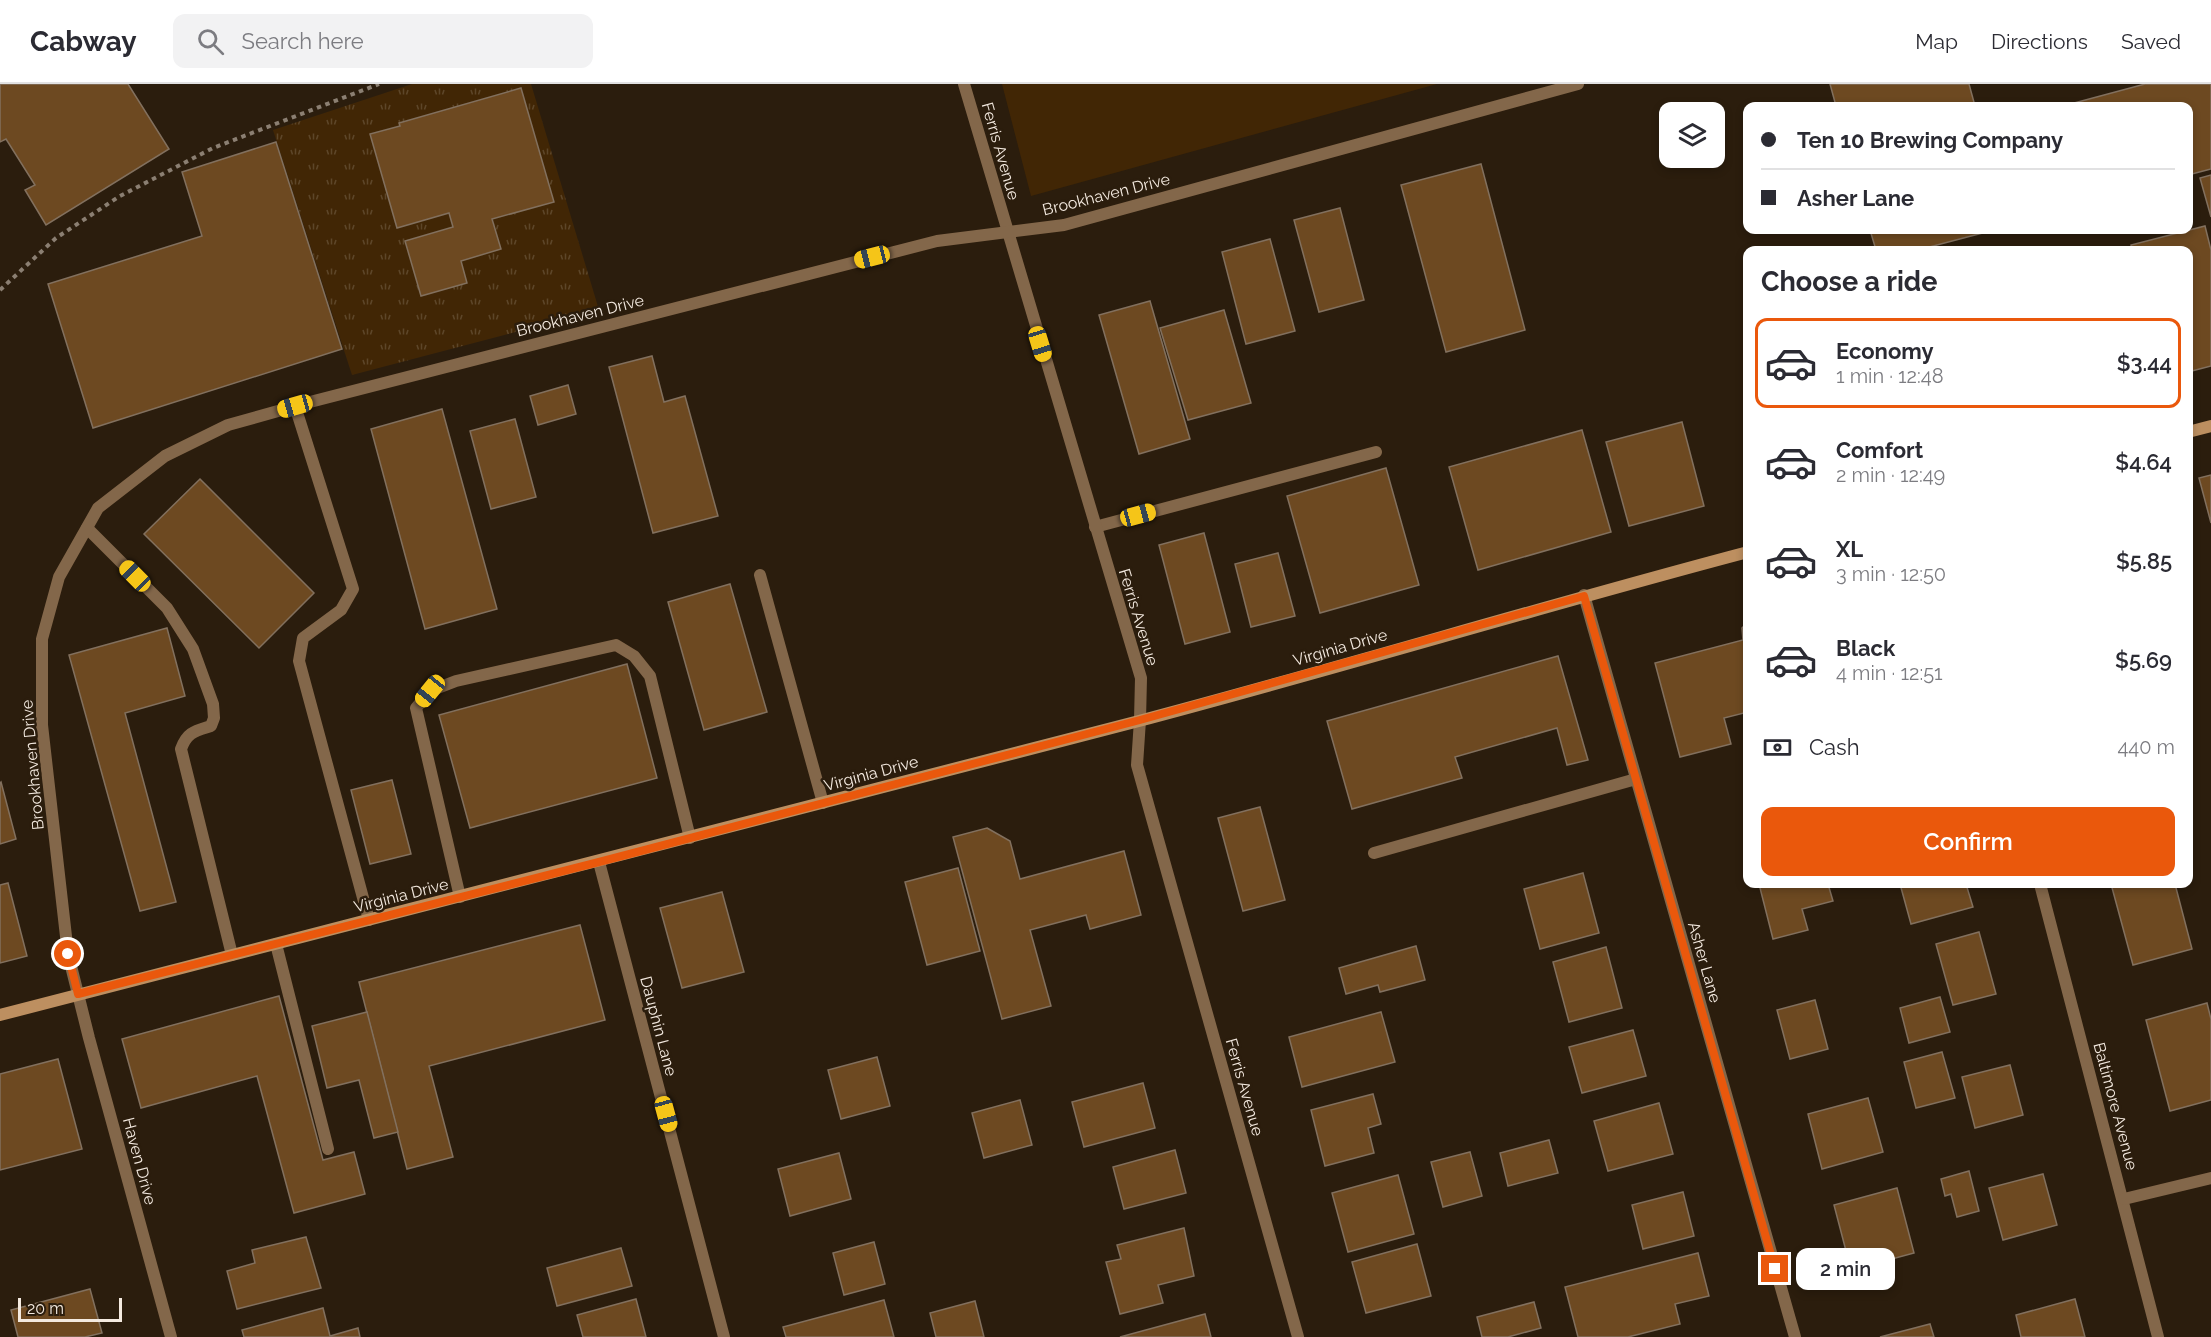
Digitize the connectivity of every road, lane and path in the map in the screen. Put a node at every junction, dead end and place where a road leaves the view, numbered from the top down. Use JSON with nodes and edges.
{"nodes":[{"id":1,"x":379,"y":84,"type":"edge"},
{"id":2,"x":964,"y":84,"type":"edge"},
{"id":3,"x":1578,"y":84,"type":"edge"},
{"id":4,"x":1007,"y":231,"type":"junction"},
{"id":5,"x":0,"y":290,"type":"edge"},
{"id":6,"x":295,"y":406,"type":"junction"},
{"id":7,"x":2211,"y":426,"type":"edge"},
{"id":8,"x":2193,"y":431,"type":"edge"},
{"id":9,"x":1376,"y":452,"type":"dead end"},
{"id":10,"x":1095,"y":527,"type":"junction"},
{"id":11,"x":87,"y":528,"type":"junction"},
{"id":12,"x":1743,"y":553,"type":"edge"},
{"id":13,"x":760,"y":575,"type":"dead end"},
{"id":14,"x":1584,"y":596,"type":"junction"},
{"id":15,"x":1140,"y":720,"type":"junction"},
{"id":16,"x":1636,"y":779,"type":"junction"},
{"id":17,"x":823,"y":803,"type":"junction"},
{"id":18,"x":690,"y":838,"type":"junction"},
{"id":19,"x":1374,"y":853,"type":"dead end"},
{"id":20,"x":599,"y":862,"type":"junction"},
{"id":21,"x":2041,"y":888,"type":"edge"},
{"id":22,"x":460,"y":897,"type":"junction"},
{"id":23,"x":369,"y":920,"type":"junction"},
{"id":24,"x":276,"y":944,"type":"junction"},
{"id":25,"x":231,"y":955,"type":"junction"},
{"id":26,"x":78,"y":994,"type":"junction"},
{"id":27,"x":0,"y":1015,"type":"edge"},
{"id":28,"x":328,"y":1149,"type":"dead end"},
{"id":29,"x":2211,"y":1178,"type":"edge"},
{"id":30,"x":2124,"y":1199,"type":"junction"},
{"id":31,"x":171,"y":1337,"type":"edge"},
{"id":32,"x":724,"y":1337,"type":"edge"},
{"id":33,"x":1298,"y":1337,"type":"edge"},
{"id":34,"x":1795,"y":1337,"type":"edge"},
{"id":35,"x":2158,"y":1337,"type":"edge"}],
"edges":[{"from":1,"to":5,"type":"path"},
{"from":2,"to":4,"type":"street","name":"Ferris Avenue"},
{"from":3,"to":4,"type":"street","name":"Brookhaven Drive"},
{"from":4,"to":6,"type":"street","name":"Brookhaven Drive"},
{"from":4,"to":10,"type":"street","name":"Ferris Avenue"},
{"from":6,"to":11,"type":"street","name":"Brookhaven Drive"},
{"from":6,"to":23,"type":"street"},
{"from":7,"to":8,"type":"street"},
{"from":9,"to":10,"type":"street"},
{"from":10,"to":15,"type":"street","name":"Ferris Avenue"},
{"from":11,"to":25,"type":"street"},
{"from":11,"to":26,"type":"street","name":"Brookhaven Drive"},
{"from":12,"to":14,"type":"street","name":"Virginia Drive"},
{"from":13,"to":17,"type":"street"},
{"from":14,"to":15,"type":"street","name":"Virginia Drive"},
{"from":14,"to":16,"type":"street","name":"Asher Lane"},
{"from":15,"to":17,"type":"street","name":"Virginia Drive"},
{"from":15,"to":33,"type":"street","name":"Ferris Avenue"},
{"from":16,"to":19,"type":"street"},
{"from":16,"to":34,"type":"street","name":"Asher Lane"},
{"from":17,"to":18,"type":"street","name":"Virginia Drive"},
{"from":18,"to":20,"type":"street","name":"Virginia Drive"},
{"from":18,"to":22,"type":"street"},
{"from":20,"to":22,"type":"street","name":"Virginia Drive"},
{"from":20,"to":32,"type":"street","name":"Dauphin Lane"},
{"from":21,"to":30,"type":"street","name":"Baltimore Avenue"},
{"from":22,"to":23,"type":"street","name":"Virginia Drive"},
{"from":23,"to":24,"type":"street","name":"Virginia Drive"},
{"from":24,"to":25,"type":"street","name":"Virginia Drive"},
{"from":24,"to":28,"type":"street"},
{"from":25,"to":26,"type":"street","name":"Virginia Drive"},
{"from":26,"to":27,"type":"street","name":"Virginia Drive"},
{"from":26,"to":31,"type":"street","name":"Haven Drive"},
{"from":29,"to":30,"type":"street"},
{"from":30,"to":35,"type":"street","name":"Baltimore Avenue"}]}
